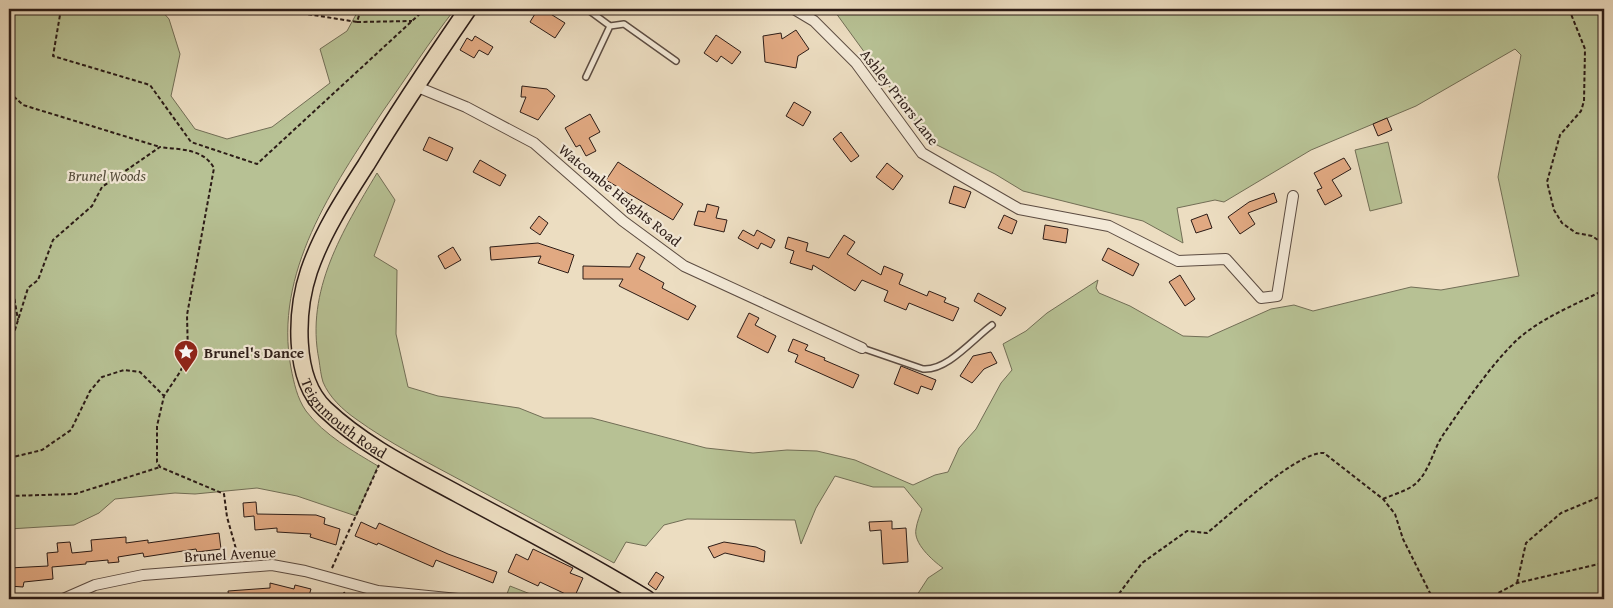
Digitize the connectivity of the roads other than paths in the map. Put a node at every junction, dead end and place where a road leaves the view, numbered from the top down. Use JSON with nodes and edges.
{"nodes":[{"id":1,"x":468,"y":9,"type":"edge"},
{"id":2,"x":587,"y":9,"type":"edge"},
{"id":3,"x":794,"y":9,"type":"edge"},
{"id":4,"x":610,"y":26,"type":"junction"},
{"id":5,"x":676,"y":61,"type":"dead end"},
{"id":6,"x":586,"y":77,"type":"dead end"},
{"id":7,"x":415,"y":86,"type":"junction"},
{"id":8,"x":1294,"y":196,"type":"dead end"},
{"id":9,"x":992,"y":325,"type":"dead end"},
{"id":10,"x":862,"y":348,"type":"joint"},
{"id":11,"x":377,"y":595,"type":"edge"},
{"id":12,"x":63,"y":599,"type":"edge"},
{"id":13,"x":458,"y":599,"type":"edge"},
{"id":14,"x":647,"y":599,"type":"edge"}],
"edges":[{"from":1,"to":7,"type":"main road","name":"Teignmouth Road"},
{"from":2,"to":4,"type":"lane"},
{"from":3,"to":8,"type":"street","name":"Ashley Priors Lane"},
{"from":4,"to":5,"type":"lane"},
{"from":4,"to":6,"type":"lane"},
{"from":7,"to":10,"type":"street","name":"Watcombe Heights Road"},
{"from":7,"to":14,"type":"main road","name":"Teignmouth Road"},
{"from":9,"to":10,"type":"lane"},
{"from":11,"to":12,"type":"street","name":"Brunel Avenue"},
{"from":11,"to":13,"type":"street","name":"Brunel Avenue"}]}
